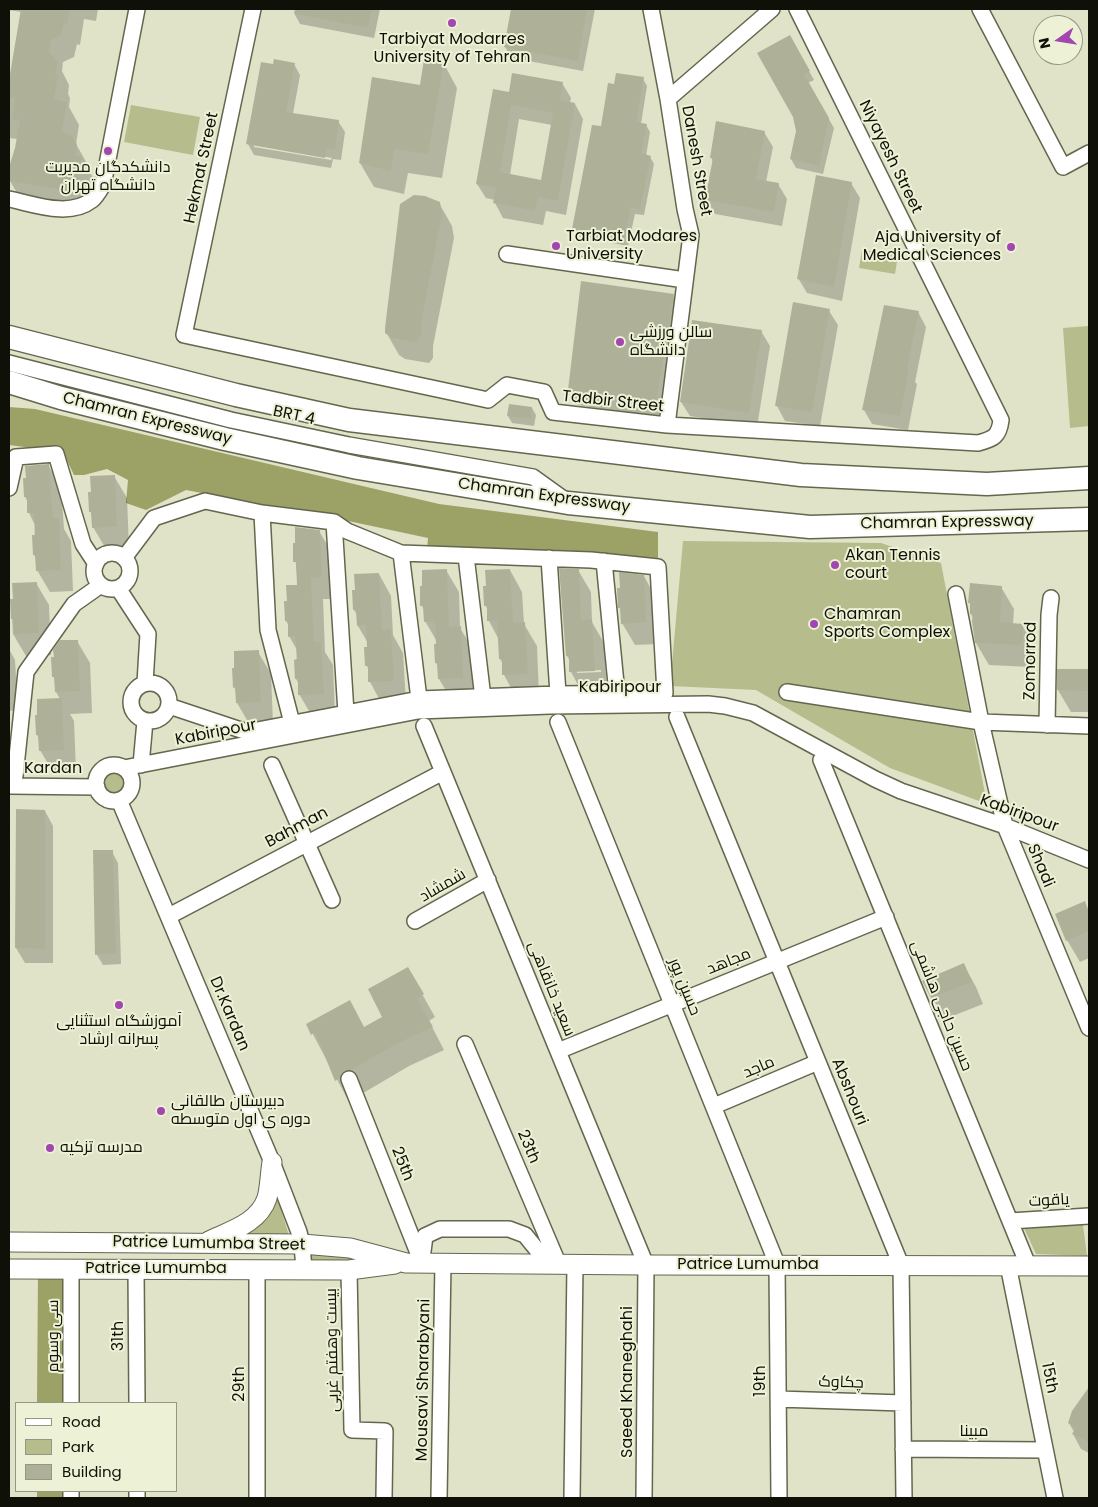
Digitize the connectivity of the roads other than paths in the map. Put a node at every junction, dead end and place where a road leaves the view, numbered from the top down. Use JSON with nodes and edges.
{"nodes":[{"id":1,"x":137,"y":9,"type":"edge"},
{"id":2,"x":253,"y":9,"type":"edge"},
{"id":3,"x":651,"y":9,"type":"edge"},
{"id":4,"x":772,"y":9,"type":"edge"},
{"id":5,"x":797,"y":9,"type":"edge"},
{"id":6,"x":980,"y":9,"type":"edge"},
{"id":7,"x":668,"y":99,"type":"junction"},
{"id":8,"x":1089,"y":153,"type":"edge"},
{"id":9,"x":9,"y":199,"type":"edge"},
{"id":10,"x":506,"y":254,"type":"dead end"},
{"id":11,"x":685,"y":280,"type":"junction"},
{"id":12,"x":184,"y":335,"type":"joint"},
{"id":13,"x":9,"y":337,"type":"edge"},
{"id":14,"x":9,"y":363,"type":"edge"},
{"id":15,"x":9,"y":382,"type":"edge"},
{"id":16,"x":667,"y":425,"type":"junction"},
{"id":17,"x":1000,"y":430,"type":"joint"},
{"id":18,"x":1089,"y":478,"type":"edge"},
{"id":19,"x":9,"y":488,"type":"edge"},
{"id":20,"x":568,"y":503,"type":"junction"},
{"id":21,"x":262,"y":513,"type":"junction"},
{"id":22,"x":1089,"y":519,"type":"edge"},
{"id":23,"x":334,"y":522,"type":"junction"},
{"id":24,"x":401,"y":553,"type":"junction"},
{"id":25,"x":466,"y":556,"type":"junction"},
{"id":26,"x":124,"y":558,"type":"junction"},
{"id":27,"x":549,"y":558,"type":"junction"},
{"id":28,"x":604,"y":561,"type":"junction"},
{"id":29,"x":96,"y":564,"type":"junction"},
{"id":30,"x":101,"y":585,"type":"junction"},
{"id":31,"x":118,"y":588,"type":"junction"},
{"id":32,"x":956,"y":594,"type":"dead end"},
{"id":33,"x":1051,"y":598,"type":"dead end"},
{"id":34,"x":145,"y":683,"type":"junction"},
{"id":35,"x":787,"y":692,"type":"dead end"},
{"id":36,"x":558,"y":694,"type":"junction"},
{"id":37,"x":617,"y":694,"type":"junction"},
{"id":38,"x":483,"y":698,"type":"junction"},
{"id":39,"x":419,"y":699,"type":"junction"},
{"id":40,"x":169,"y":706,"type":"junction"},
{"id":41,"x":346,"y":713,"type":"junction"},
{"id":42,"x":677,"y":717,"type":"dead end"},
{"id":43,"x":145,"y":721,"type":"junction"},
{"id":44,"x":558,"y":722,"type":"dead end"},
{"id":45,"x":981,"y":722,"type":"junction"},
{"id":46,"x":292,"y":723,"type":"junction"},
{"id":47,"x":1047,"y":724,"type":"junction"},
{"id":48,"x":424,"y":726,"type":"dead end"},
{"id":49,"x":1089,"y":726,"type":"edge"},
{"id":50,"x":821,"y":760,"type":"dead end"},
{"id":51,"x":141,"y":765,"type":"junction"},
{"id":52,"x":272,"y":765,"type":"dead end"},
{"id":53,"x":124,"y":768,"type":"junction"},
{"id":54,"x":442,"y":772,"type":"junction"},
{"id":55,"x":9,"y":776,"type":"edge"},
{"id":56,"x":9,"y":786,"type":"edge"},
{"id":57,"x":97,"y":787,"type":"junction"},
{"id":58,"x":119,"y":800,"type":"junction"},
{"id":59,"x":1005,"y":826,"type":"junction"},
{"id":60,"x":306,"y":844,"type":"junction"},
{"id":61,"x":1089,"y":860,"type":"edge"},
{"id":62,"x":488,"y":880,"type":"junction"},
{"id":63,"x":332,"y":900,"type":"dead end"},
{"id":64,"x":168,"y":916,"type":"junction"},
{"id":65,"x":886,"y":917,"type":"junction"},
{"id":66,"x":415,"y":921,"type":"dead end"},
{"id":67,"x":777,"y":962,"type":"junction"},
{"id":68,"x":672,"y":1004,"type":"junction"},
{"id":69,"x":1089,"y":1028,"type":"edge"},
{"id":70,"x":466,"y":1044,"type":"dead end"},
{"id":71,"x":558,"y":1051,"type":"junction"},
{"id":72,"x":818,"y":1062,"type":"junction"},
{"id":73,"x":349,"y":1079,"type":"dead end"},
{"id":74,"x":714,"y":1106,"type":"junction"},
{"id":75,"x":272,"y":1162,"type":"junction"},
{"id":76,"x":1089,"y":1218,"type":"edge"},
{"id":77,"x":1010,"y":1222,"type":"junction"},
{"id":78,"x":9,"y":1242,"type":"edge"},
{"id":79,"x":96,"y":1242,"type":"junction"},
{"id":80,"x":205,"y":1243,"type":"junction"},
{"id":81,"x":302,"y":1244,"type":"junction"},
{"id":82,"x":414,"y":1263,"type":"junction"},
{"id":83,"x":443,"y":1263,"type":"junction"},
{"id":84,"x":566,"y":1264,"type":"junction"},
{"id":85,"x":778,"y":1264,"type":"junction"},
{"id":86,"x":901,"y":1265,"type":"junction"},
{"id":87,"x":1008,"y":1265,"type":"junction"},
{"id":88,"x":1028,"y":1265,"type":"junction"},
{"id":89,"x":646,"y":1266,"type":"junction"},
{"id":90,"x":1089,"y":1266,"type":"edge"},
{"id":91,"x":9,"y":1269,"type":"edge"},
{"id":92,"x":71,"y":1269,"type":"junction"},
{"id":93,"x":96,"y":1269,"type":"junction"},
{"id":94,"x":136,"y":1269,"type":"junction"},
{"id":95,"x":257,"y":1270,"type":"junction"},
{"id":96,"x":304,"y":1270,"type":"junction"},
{"id":97,"x":349,"y":1270,"type":"junction"},
{"id":98,"x":778,"y":1398,"type":"junction"},
{"id":99,"x":71,"y":1402,"type":"edge"},
{"id":100,"x":137,"y":1402,"type":"edge"},
{"id":101,"x":903,"y":1403,"type":"junction"},
{"id":102,"x":903,"y":1449,"type":"junction"},
{"id":103,"x":1045,"y":1450,"type":"junction"},
{"id":104,"x":258,"y":1498,"type":"edge"},
{"id":105,"x":384,"y":1498,"type":"edge"},
{"id":106,"x":439,"y":1498,"type":"edge"},
{"id":107,"x":572,"y":1498,"type":"edge"},
{"id":108,"x":644,"y":1498,"type":"edge"},
{"id":109,"x":779,"y":1498,"type":"edge"},
{"id":110,"x":904,"y":1498,"type":"edge"},
{"id":111,"x":1055,"y":1498,"type":"edge"}],
"edges":[{"from":1,"to":9,"type":"street"},
{"from":2,"to":12,"type":"street","name":"Hekmat Street"},
{"from":3,"to":7,"type":"street"},
{"from":4,"to":7,"type":"street","name":"Danesh Street"},
{"from":5,"to":17,"type":"street","name":"Niyayesh Street"},
{"from":6,"to":8,"type":"street"},
{"from":7,"to":11,"type":"street","name":"Danesh Street"},
{"from":10,"to":11,"type":"street"},
{"from":11,"to":16,"type":"street","name":"Danesh Street"},
{"from":12,"to":16,"type":"street","name":"Tadbir Street"},
{"from":13,"to":18,"type":"highway"},
{"from":14,"to":20,"type":"street","name":"BRT 4"},
{"from":15,"to":20,"type":"highway","name":"Chamran Expressway"},
{"from":16,"to":17,"type":"street","name":"Tadbir Street"},
{"from":19,"to":29,"type":"street"},
{"from":20,"to":22,"type":"highway","name":"Chamran Expressway"},
{"from":21,"to":23,"type":"street"},
{"from":21,"to":26,"type":"street"},
{"from":21,"to":46,"type":"street"},
{"from":23,"to":24,"type":"street"},
{"from":23,"to":41,"type":"street"},
{"from":24,"to":25,"type":"street"},
{"from":24,"to":39,"type":"street"},
{"from":25,"to":27,"type":"street"},
{"from":25,"to":38,"type":"street"},
{"from":26,"to":29,"type":"street"},
{"from":26,"to":31,"type":"street"},
{"from":27,"to":28,"type":"street"},
{"from":27,"to":36,"type":"street"},
{"from":28,"to":37,"type":"street"},
{"from":28,"to":37,"type":"street"},
{"from":29,"to":30,"type":"street"},
{"from":30,"to":31,"type":"street"},
{"from":30,"to":55,"type":"street"},
{"from":31,"to":34,"type":"street"},
{"from":32,"to":45,"type":"street","name":"Shadi"},
{"from":33,"to":47,"type":"street","name":"Zomorrod"},
{"from":34,"to":40,"type":"street"},
{"from":34,"to":43,"type":"street"},
{"from":35,"to":45,"type":"street"},
{"from":36,"to":37,"type":"street"},
{"from":36,"to":38,"type":"street"},
{"from":38,"to":39,"type":"street"},
{"from":39,"to":41,"type":"street"},
{"from":40,"to":43,"type":"street"},
{"from":40,"to":46,"type":"street"},
{"from":41,"to":46,"type":"street"},
{"from":42,"to":67,"type":"street","name":"Abshouri"},
{"from":43,"to":51,"type":"street"},
{"from":44,"to":68,"type":"street","name":"حسین پور"},
{"from":45,"to":47,"type":"street"},
{"from":45,"to":59,"type":"street","name":"Shadi"},
{"from":47,"to":49,"type":"street"},
{"from":48,"to":54,"type":"street","name":"سعید خانقاهی"},
{"from":50,"to":65,"type":"street","name":"حسین حاجی هاشمی"},
{"from":51,"to":53,"type":"street","name":"Kabiripour"},
{"from":51,"to":59,"type":"street","name":"Kabiripour"},
{"from":52,"to":60,"type":"street"},
{"from":53,"to":57,"type":"street"},
{"from":53,"to":58,"type":"street"},
{"from":54,"to":60,"type":"street","name":"Bahman"},
{"from":54,"to":62,"type":"street","name":"سعید خانقاهی"},
{"from":56,"to":57,"type":"street","name":"Kardan"},
{"from":57,"to":58,"type":"street"},
{"from":58,"to":64,"type":"street","name":"Dr.Kardan"},
{"from":59,"to":61,"type":"street","name":"Kabiripour"},
{"from":59,"to":69,"type":"street","name":"Shadi"},
{"from":60,"to":63,"type":"street"},
{"from":60,"to":64,"type":"street","name":"Bahman"},
{"from":62,"to":66,"type":"street","name":"شمشاد"},
{"from":62,"to":71,"type":"street","name":"سعید خانقاهی"},
{"from":64,"to":75,"type":"street","name":"Dr.Kardan"},
{"from":65,"to":67,"type":"street","name":"مجاهد"},
{"from":65,"to":77,"type":"street","name":"حسین حاجی هاشمی"},
{"from":67,"to":68,"type":"street","name":"مجاهد"},
{"from":67,"to":72,"type":"street","name":"Abshouri"},
{"from":68,"to":71,"type":"street","name":"مجاهد"},
{"from":68,"to":74,"type":"street","name":"حسین پور"},
{"from":70,"to":84,"type":"street","name":"23th"},
{"from":71,"to":89,"type":"street","name":"سعید خانقاهی"},
{"from":72,"to":74,"type":"street","name":"ماجد"},
{"from":72,"to":86,"type":"street","name":"Abshouri"},
{"from":73,"to":82,"type":"street","name":"25th"},
{"from":74,"to":85,"type":"street","name":"حسین پور"},
{"from":75,"to":80,"type":"main road"},
{"from":75,"to":81,"type":"street","name":"Dr.Kardan"},
{"from":76,"to":77,"type":"street","name":"یاقوت"},
{"from":77,"to":88,"type":"street","name":"حسین حاجی هاشمی"},
{"from":78,"to":79,"type":"main road","name":"Patrice Lumumba Street"},
{"from":79,"to":80,"type":"main road","name":"Patrice Lumumba Street"},
{"from":79,"to":93,"type":"main road"},
{"from":80,"to":81,"type":"main road","name":"Patrice Lumumba Street"},
{"from":81,"to":82,"type":"main road","name":"Patrice Lumumba Street"},
{"from":81,"to":96,"type":"street","name":"Dr.Kardan"},
{"from":82,"to":83,"type":"main road","name":"Patrice Lumumba"},
{"from":82,"to":84,"type":"street"},
{"from":82,"to":97,"type":"main road","name":"Patrice Lumumba"},
{"from":83,"to":84,"type":"main road","name":"Patrice Lumumba"},
{"from":83,"to":106,"type":"street","name":"Mousavi Sharabyani"},
{"from":84,"to":89,"type":"main road","name":"Patrice Lumumba"},
{"from":84,"to":107,"type":"street","name":"23th"},
{"from":85,"to":86,"type":"main road","name":"Patrice Lumumba"},
{"from":85,"to":89,"type":"main road","name":"Patrice Lumumba"},
{"from":85,"to":98,"type":"street","name":"19th"},
{"from":86,"to":87,"type":"main road","name":"Patrice Lumumba"},
{"from":86,"to":101,"type":"street","name":"Abshouri"},
{"from":87,"to":88,"type":"main road","name":"Patrice Lumumba"},
{"from":87,"to":103,"type":"street","name":"15th"},
{"from":88,"to":90,"type":"main road","name":"Patrice Lumumba"},
{"from":89,"to":108,"type":"street","name":"Saeed Khaneghahi"},
{"from":91,"to":92,"type":"main road","name":"Patrice Lumumba"},
{"from":92,"to":93,"type":"main road","name":"Patrice Lumumba"},
{"from":92,"to":99,"type":"street","name":"سی وسوم"},
{"from":93,"to":94,"type":"main road","name":"Patrice Lumumba"},
{"from":94,"to":95,"type":"main road","name":"Patrice Lumumba"},
{"from":94,"to":100,"type":"street","name":"31th"},
{"from":95,"to":96,"type":"main road","name":"Patrice Lumumba"},
{"from":95,"to":104,"type":"street","name":"29th"},
{"from":96,"to":97,"type":"main road","name":"Patrice Lumumba"},
{"from":97,"to":105,"type":"street","name":"بیست وهفتم غربی"},
{"from":98,"to":101,"type":"street","name":"چکاوک"},
{"from":98,"to":109,"type":"street","name":"19th"},
{"from":101,"to":102,"type":"street","name":"Abshouri"},
{"from":102,"to":103,"type":"street","name":"مبینا"},
{"from":102,"to":110,"type":"street","name":"Abshouri"},
{"from":103,"to":111,"type":"street","name":"15th"}]}
